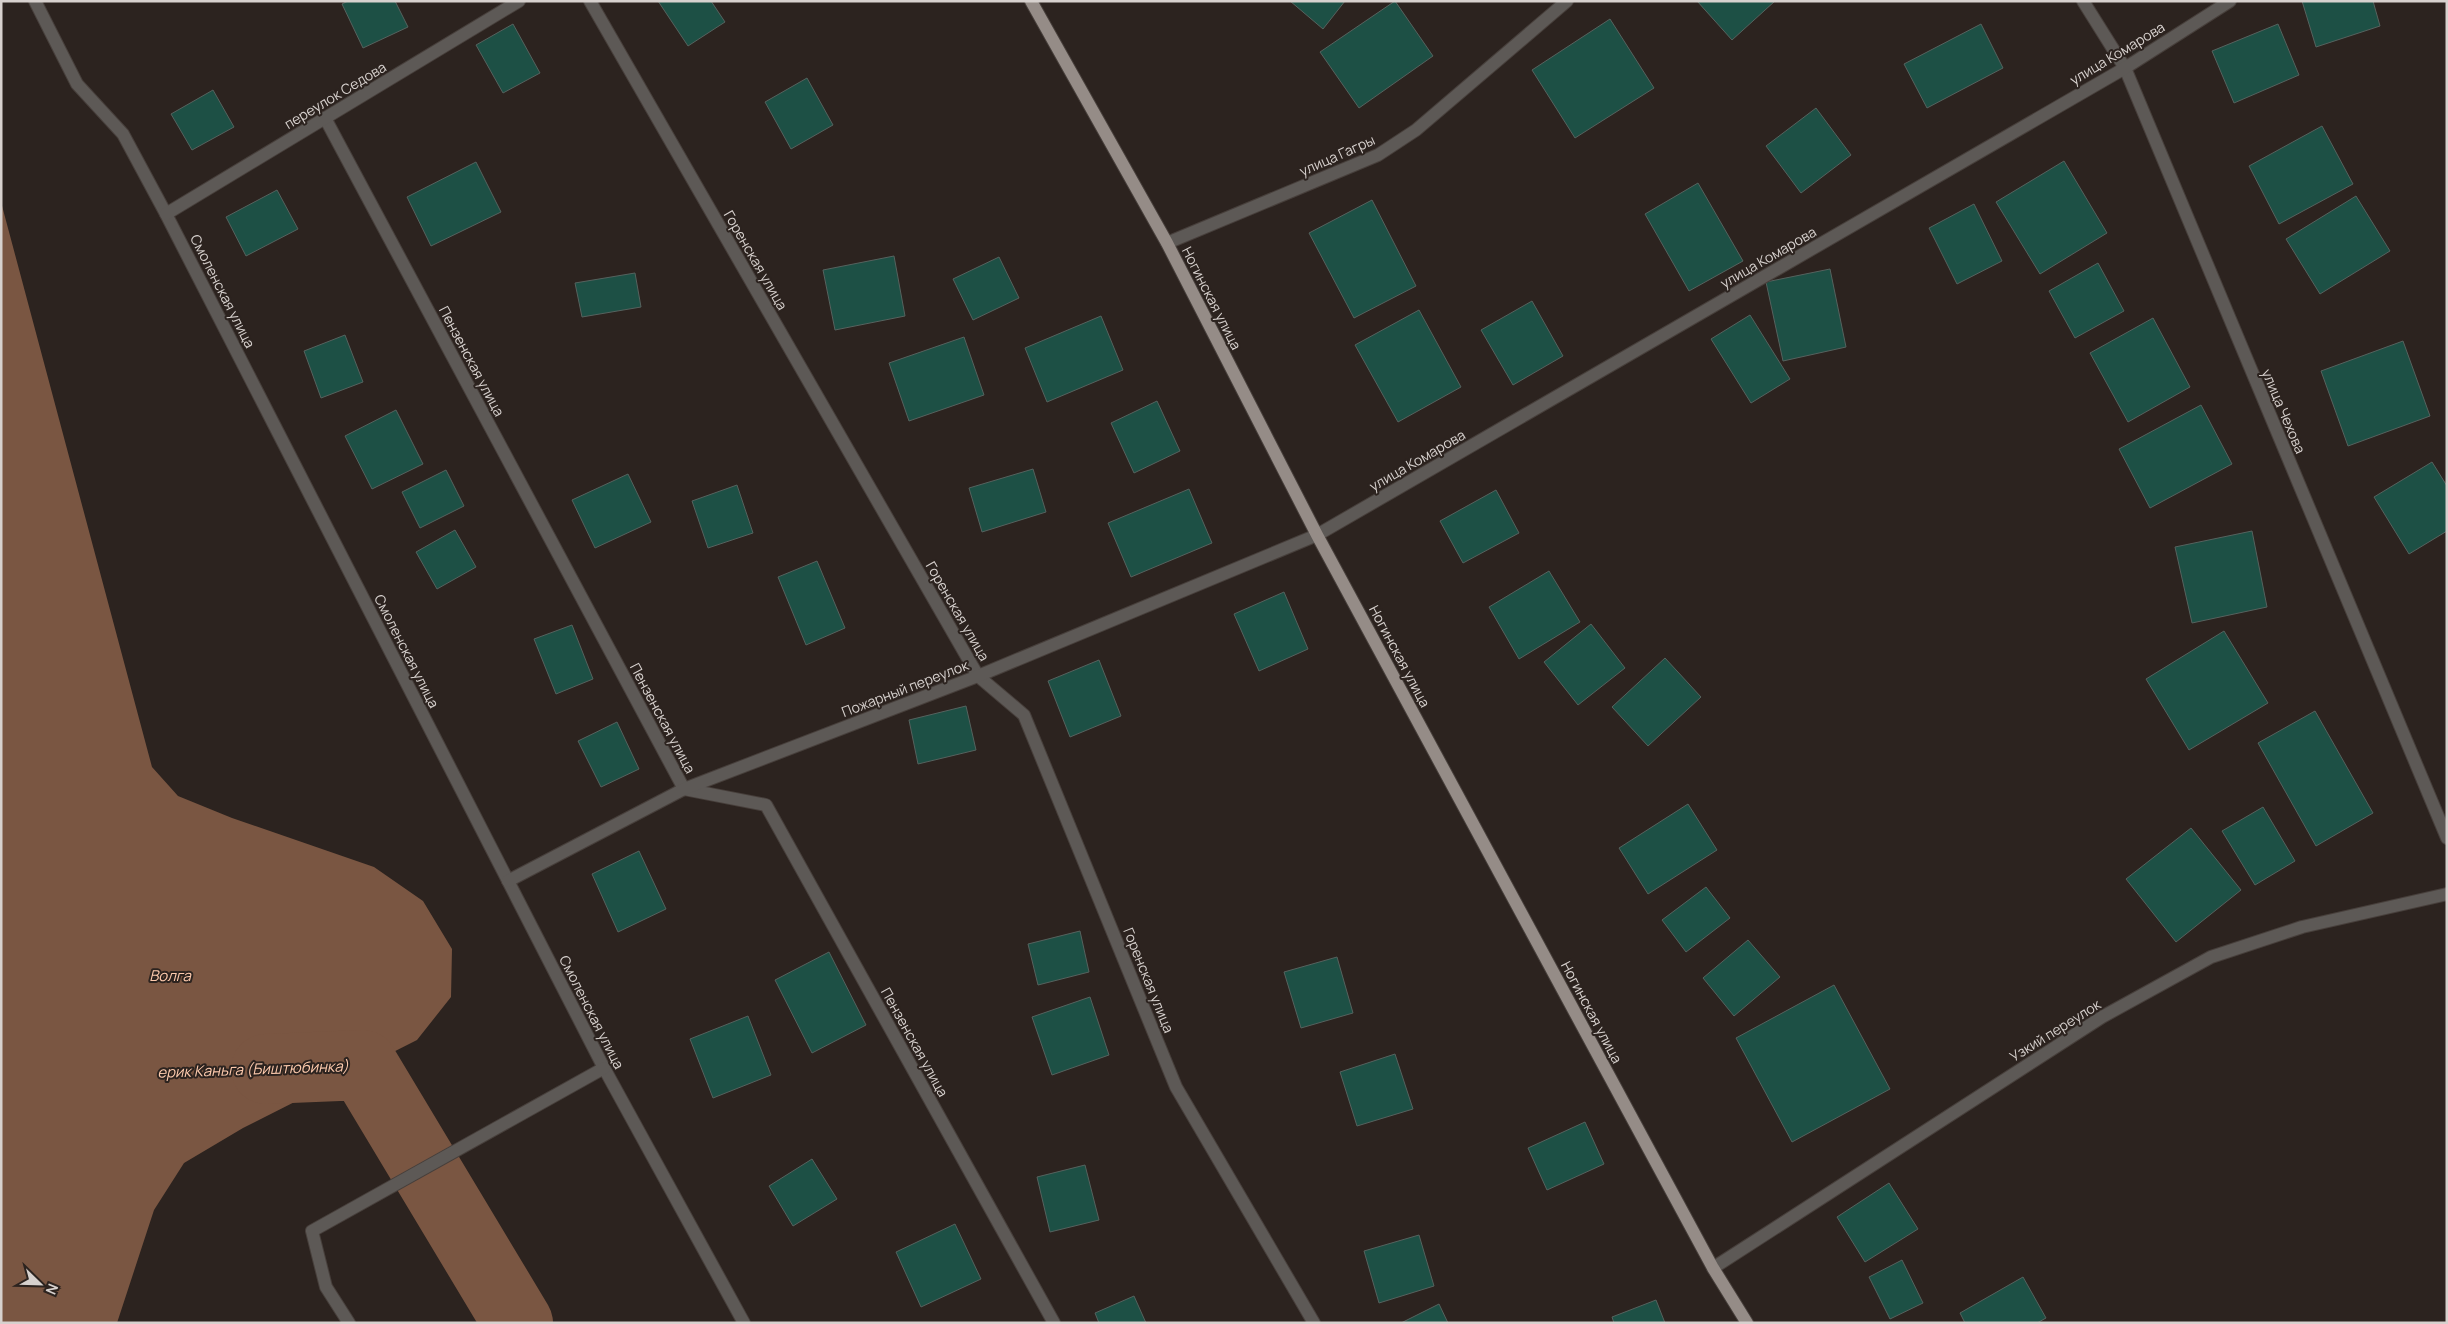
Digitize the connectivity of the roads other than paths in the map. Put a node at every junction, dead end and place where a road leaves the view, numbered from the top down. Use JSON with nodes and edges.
{"nodes":[{"id":1,"x":35,"y":1,"type":"edge"},
{"id":2,"x":519,"y":1,"type":"edge"},
{"id":3,"x":590,"y":1,"type":"edge"},
{"id":4,"x":1031,"y":1,"type":"edge"},
{"id":5,"x":1567,"y":1,"type":"edge"},
{"id":6,"x":2083,"y":1,"type":"edge"},
{"id":7,"x":2230,"y":1,"type":"edge"},
{"id":8,"x":2125,"y":68,"type":"junction"},
{"id":9,"x":325,"y":118,"type":"junction"},
{"id":10,"x":166,"y":214,"type":"junction"},
{"id":11,"x":1167,"y":243,"type":"junction"},
{"id":12,"x":1317,"y":535,"type":"junction"},
{"id":13,"x":978,"y":676,"type":"junction"},
{"id":14,"x":684,"y":789,"type":"junction"},
{"id":15,"x":2447,"y":838,"type":"edge"},
{"id":16,"x":508,"y":881,"type":"junction"},
{"id":17,"x":2447,"y":894,"type":"edge"},
{"id":18,"x":604,"y":1068,"type":"junction"},
{"id":19,"x":1714,"y":1268,"type":"junction"},
{"id":20,"x":349,"y":1323,"type":"edge"},
{"id":21,"x":744,"y":1323,"type":"edge"},
{"id":22,"x":1054,"y":1323,"type":"edge"},
{"id":23,"x":1314,"y":1323,"type":"edge"},
{"id":24,"x":1747,"y":1323,"type":"edge"}],
"edges":[{"from":1,"to":10,"type":"street","name":"Смоленская улица"},
{"from":2,"to":9,"type":"street","name":"переулок Седова"},
{"from":3,"to":13,"type":"street","name":"Горенская улица"},
{"from":4,"to":11,"type":"main road","name":"Ногинская улица"},
{"from":5,"to":11,"type":"street","name":"улица Гагры"},
{"from":6,"to":8,"type":"street","name":"улица Чехова"},
{"from":7,"to":8,"type":"street","name":"улица Комарова"},
{"from":8,"to":12,"type":"street","name":"улица Комарова"},
{"from":8,"to":15,"type":"street","name":"улица Чехова"},
{"from":9,"to":10,"type":"street","name":"переулок Седова"},
{"from":9,"to":14,"type":"street","name":"Пензенская улица"},
{"from":10,"to":16,"type":"street","name":"Смоленская улица"},
{"from":11,"to":12,"type":"main road","name":"Ногинская улица"},
{"from":12,"to":13,"type":"street","name":"Пожарный переулок"},
{"from":12,"to":19,"type":"main road","name":"Ногинская улица"},
{"from":13,"to":14,"type":"street","name":"Пожарный переулок"},
{"from":13,"to":23,"type":"street","name":"Горенская улица"},
{"from":14,"to":16,"type":"street","name":"Пожарный переулок"},
{"from":14,"to":22,"type":"street","name":"Пензенская улица"},
{"from":16,"to":18,"type":"street","name":"Смоленская улица"},
{"from":17,"to":19,"type":"street","name":"Узкий переулок"},
{"from":18,"to":20,"type":"street"},
{"from":18,"to":21,"type":"street","name":"Смоленская улица"},
{"from":19,"to":24,"type":"main road","name":"Ногинская улица"}]}
